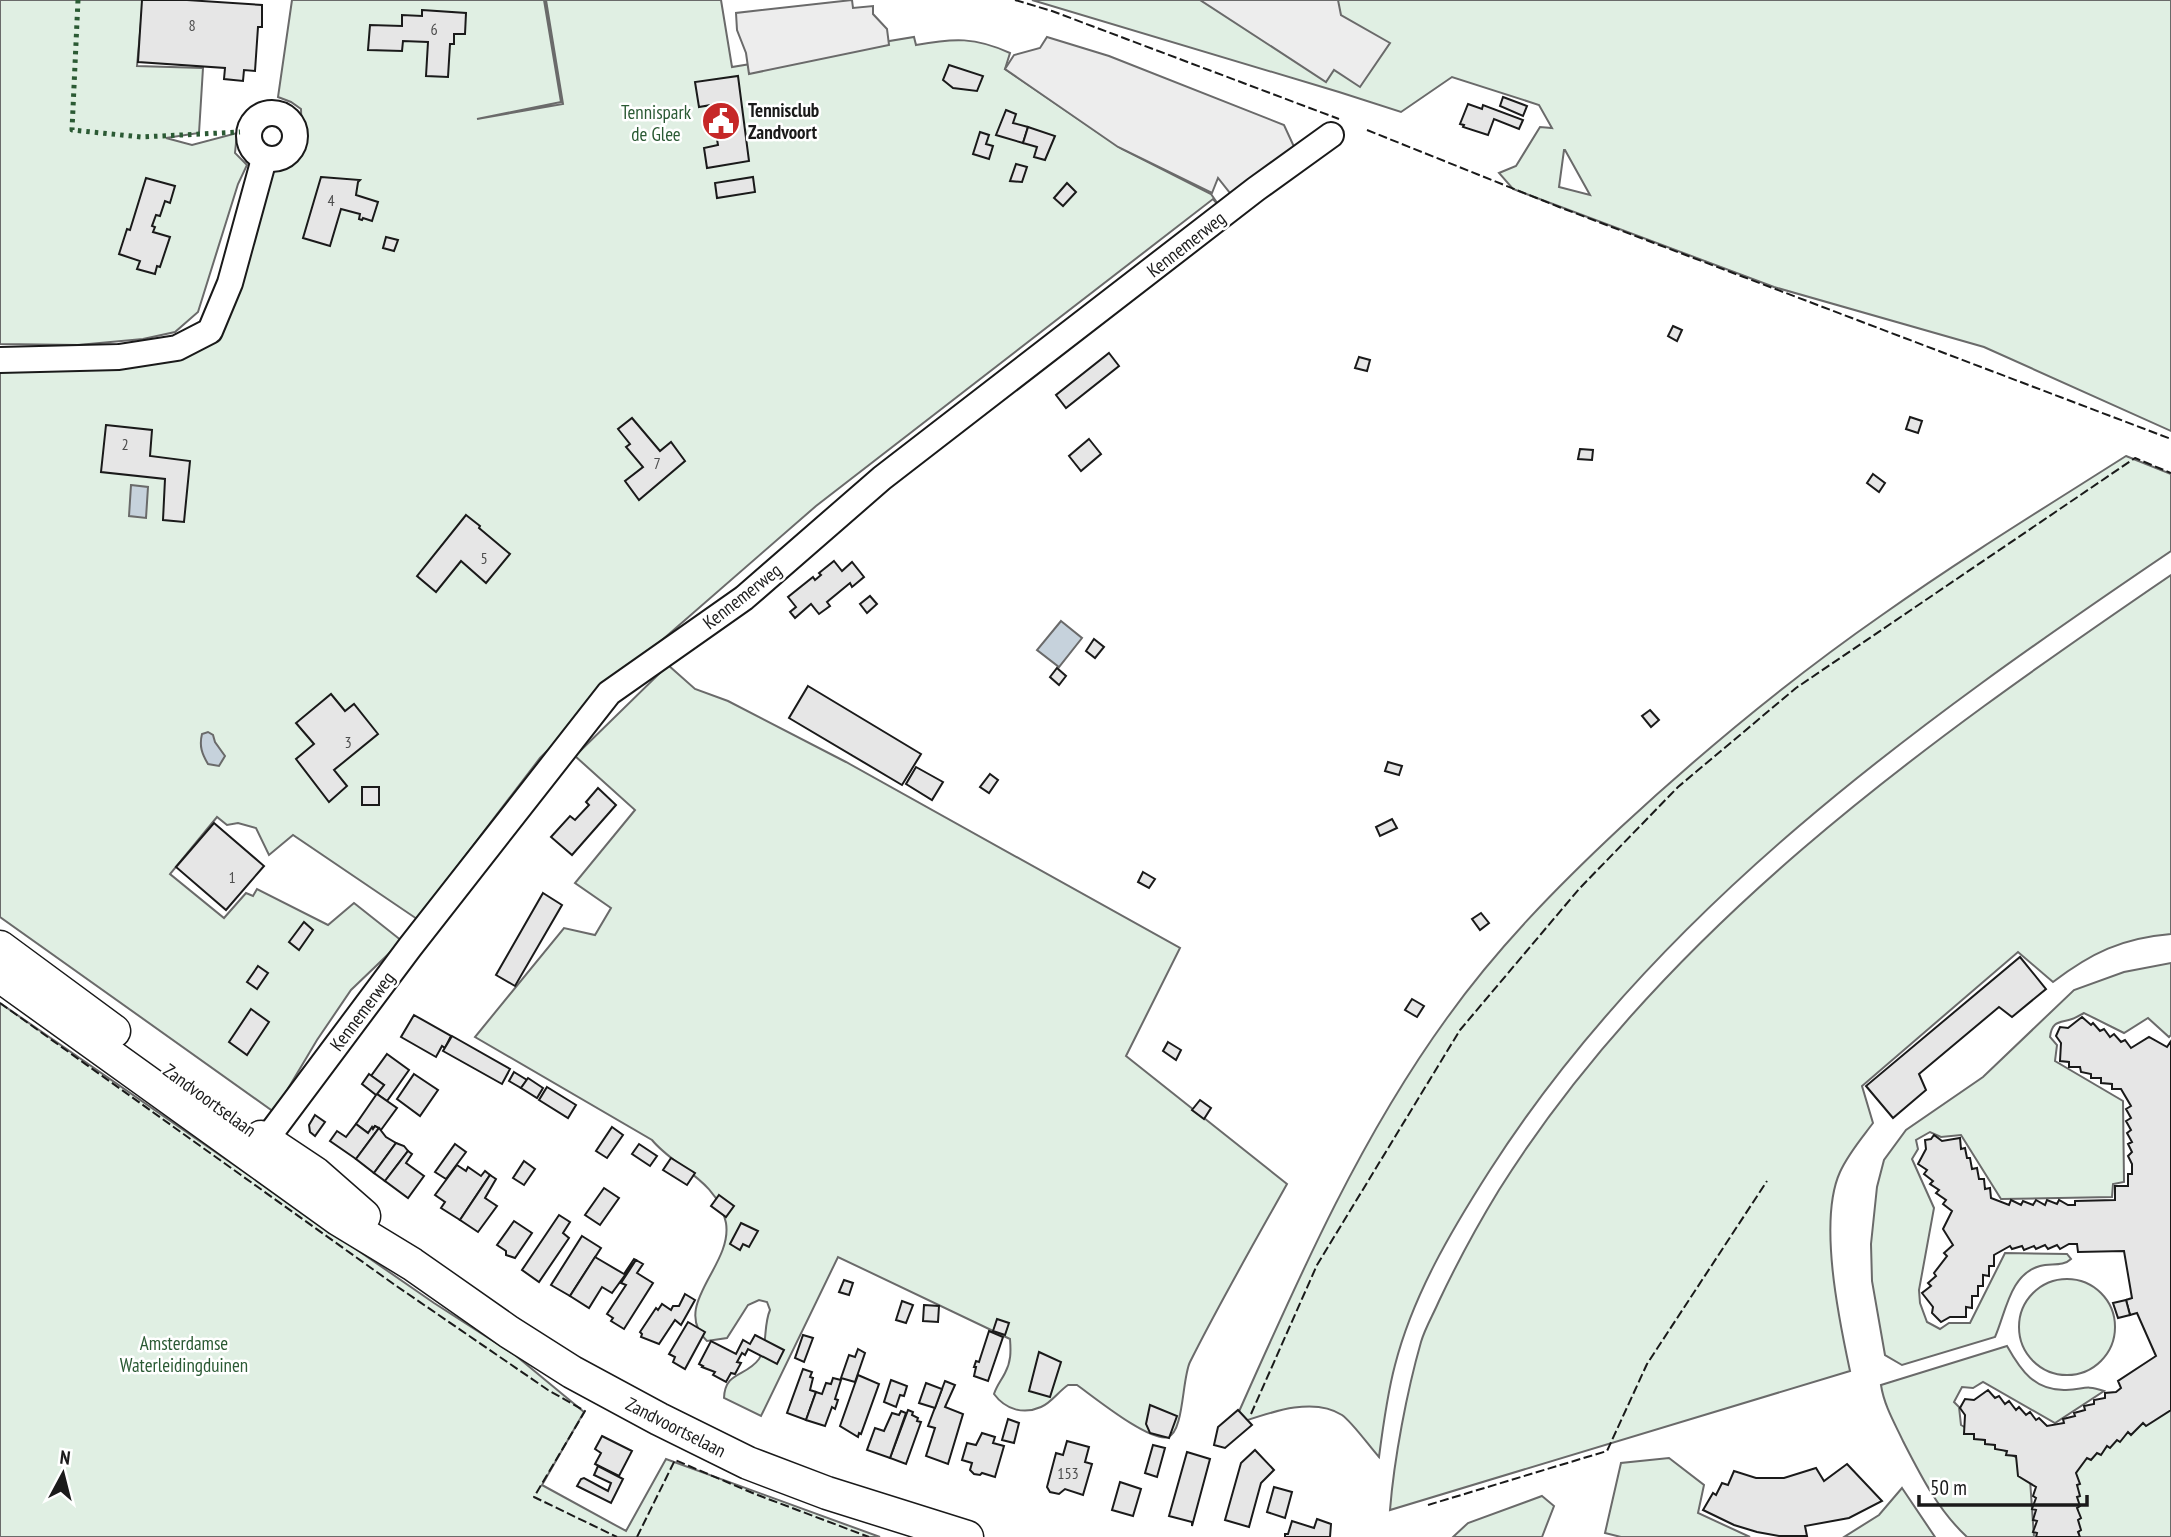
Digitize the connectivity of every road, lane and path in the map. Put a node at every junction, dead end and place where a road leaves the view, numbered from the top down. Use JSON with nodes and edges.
{"nodes":[{"id":1,"x":1331,"y":135,"type":"dead end"},
{"id":2,"x":264,"y":159,"type":"dead end"},
{"id":3,"x":0,"y":360,"type":"edge"},
{"id":4,"x":0,"y":947,"type":"edge"},
{"id":5,"x":0,"y":976,"type":"edge"},
{"id":6,"x":260,"y":1149,"type":"junction"},
{"id":7,"x":967,"y":1537,"type":"edge"}],
"edges":[{"from":1,"to":6,"type":"street","name":"Kennemerweg"},
{"from":2,"to":3,"type":"street"},
{"from":4,"to":6,"type":"main road","name":"Zandvoortselaan"},
{"from":5,"to":6,"type":"main road","name":"Zandvoortselaan"},
{"from":6,"to":7,"type":"main road","name":"Zandvoortselaan"}]}
